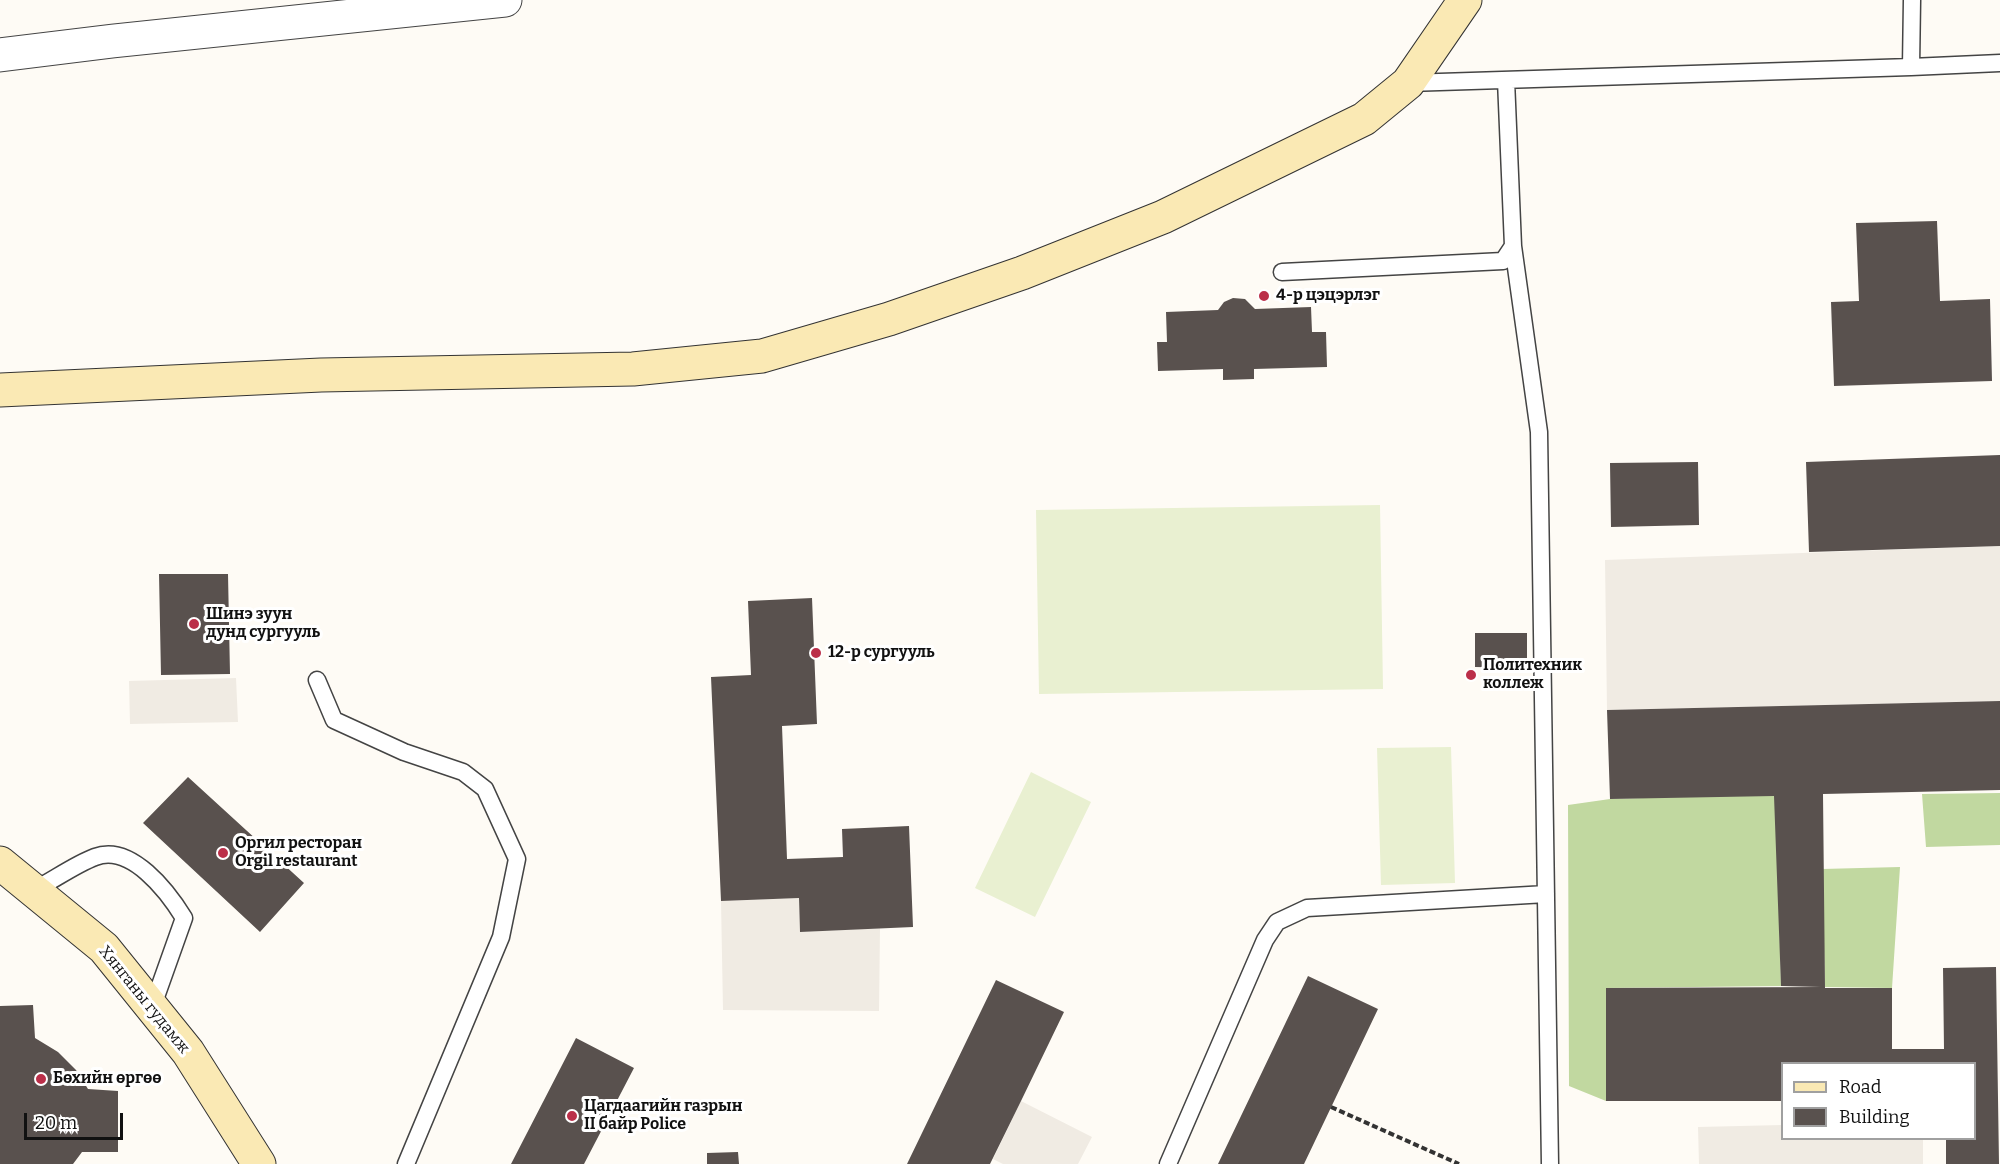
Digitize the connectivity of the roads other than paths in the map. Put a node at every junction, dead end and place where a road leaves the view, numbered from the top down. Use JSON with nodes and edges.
{"nodes":[{"id":1,"x":505,"y":0,"type":"edge"},
{"id":2,"x":1465,"y":0,"type":"edge"},
{"id":3,"x":1912,"y":0,"type":"edge"},
{"id":4,"x":0,"y":56,"type":"edge"},
{"id":5,"x":2000,"y":63,"type":"edge"},
{"id":6,"x":1911,"y":67,"type":"junction"},
{"id":7,"x":1506,"y":80,"type":"junction"},
{"id":8,"x":1408,"y":83,"type":"junction"},
{"id":9,"x":1513,"y":246,"type":"junction"},
{"id":10,"x":1282,"y":272,"type":"dead end"},
{"id":11,"x":0,"y":390,"type":"edge"},
{"id":12,"x":316,"y":680,"type":"dead end"},
{"id":13,"x":0,"y":862,"type":"edge"},
{"id":14,"x":34,"y":890,"type":"junction"},
{"id":15,"x":1546,"y":894,"type":"junction"},
{"id":16,"x":152,"y":1008,"type":"junction"},
{"id":17,"x":259,"y":1164,"type":"edge"},
{"id":18,"x":406,"y":1164,"type":"edge"},
{"id":19,"x":1168,"y":1164,"type":"edge"},
{"id":20,"x":1550,"y":1164,"type":"edge"}],
"edges":[{"from":1,"to":4,"type":"street"},
{"from":2,"to":8,"type":"street"},
{"from":3,"to":6,"type":"lane"},
{"from":5,"to":6,"type":"lane"},
{"from":6,"to":7,"type":"lane"},
{"from":7,"to":8,"type":"lane"},
{"from":7,"to":9,"type":"lane"},
{"from":8,"to":11,"type":"street"},
{"from":9,"to":10,"type":"lane"},
{"from":9,"to":15,"type":"lane"},
{"from":12,"to":18,"type":"lane"},
{"from":13,"to":14,"type":"street","name":"Хянганы гудамж"},
{"from":14,"to":16,"type":"street","name":"Хянганы гудамж"},
{"from":14,"to":16,"type":"lane"},
{"from":15,"to":19,"type":"lane"},
{"from":15,"to":20,"type":"lane"},
{"from":16,"to":17,"type":"street","name":"Хянганы гудамж"}]}
